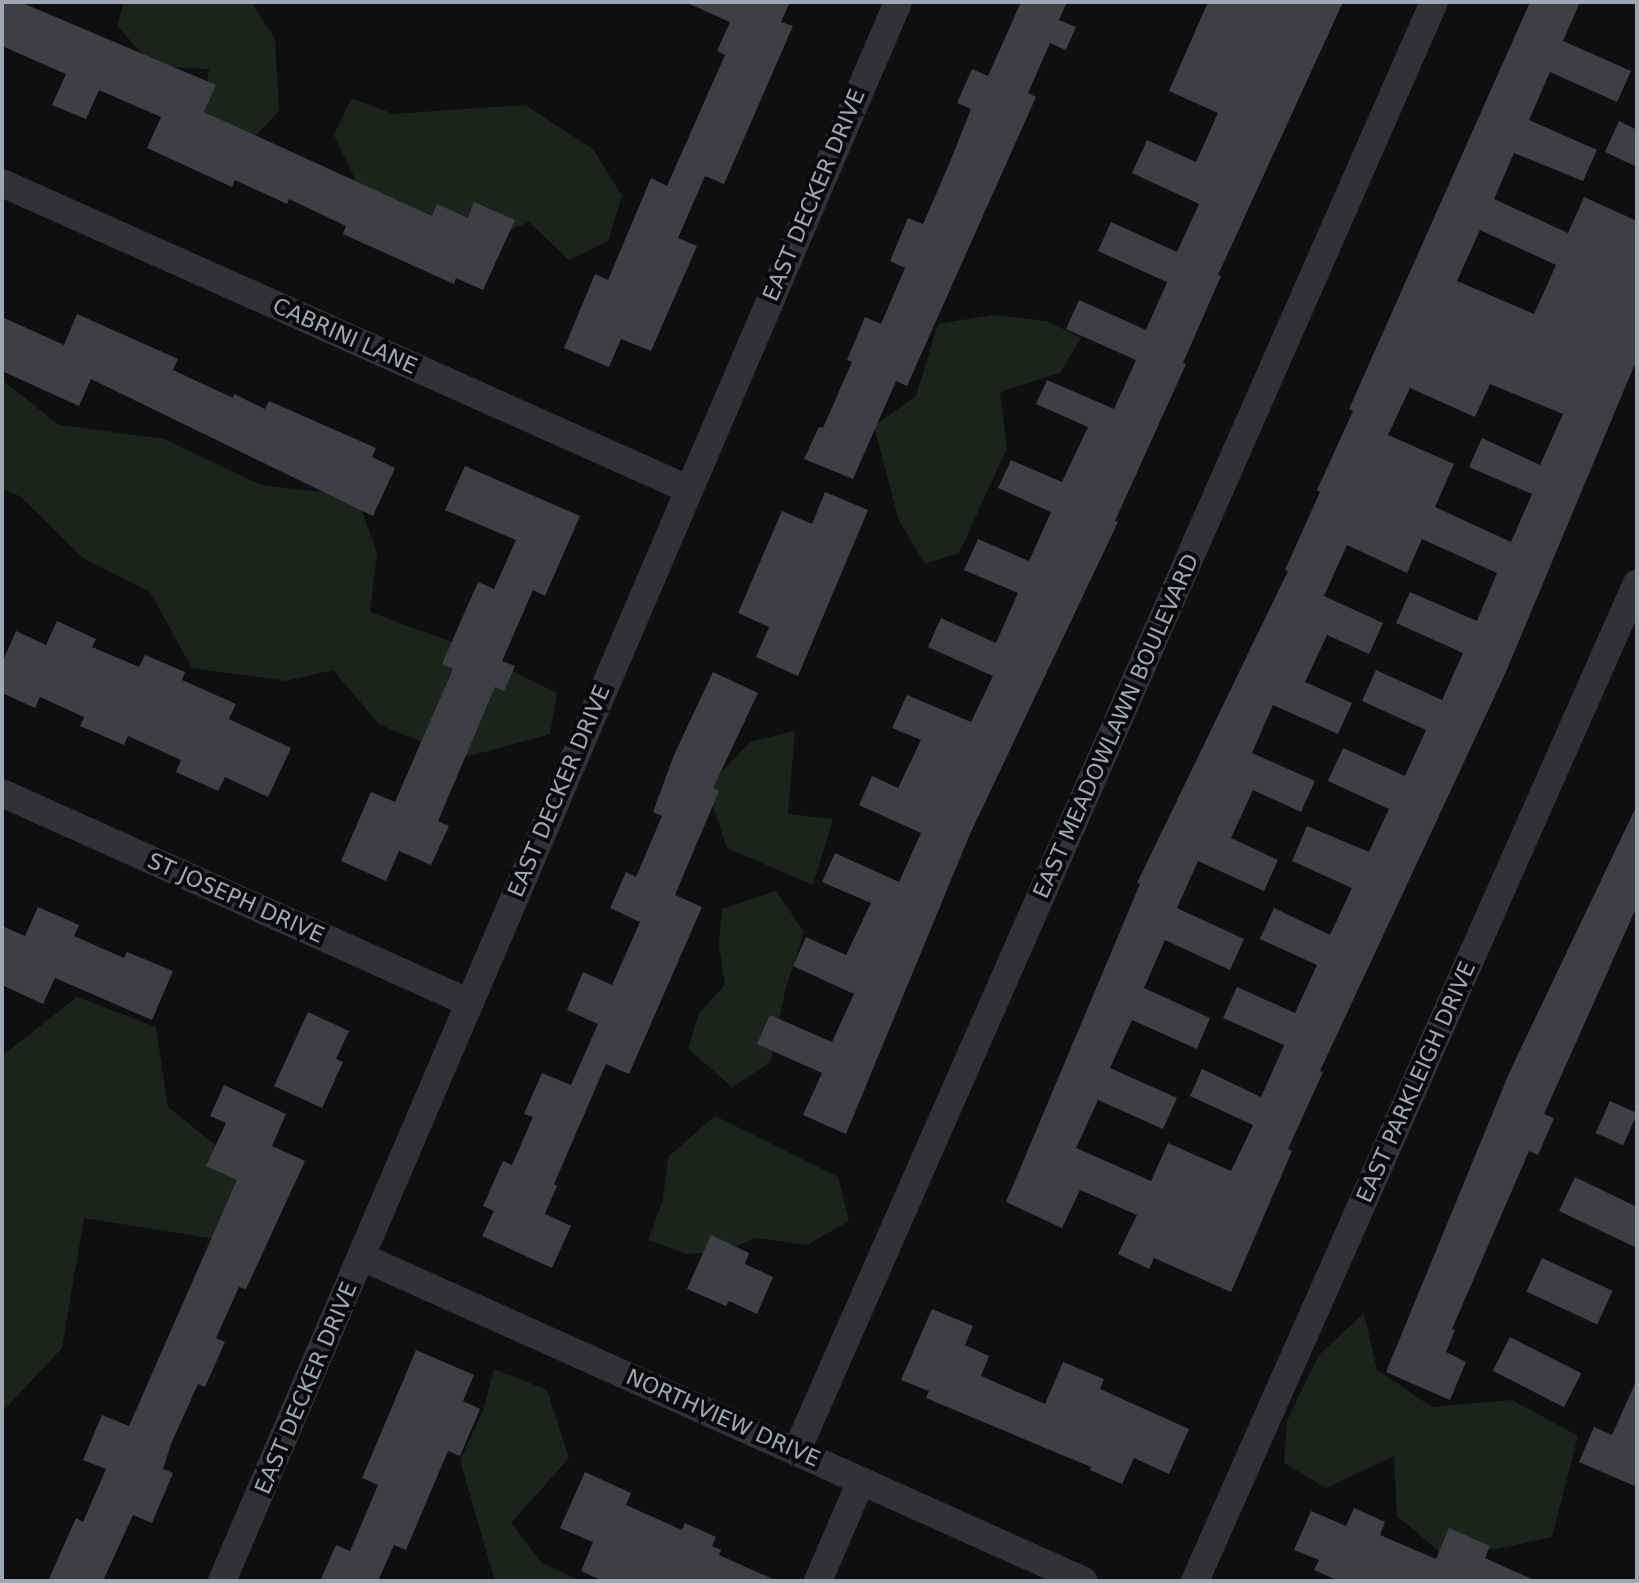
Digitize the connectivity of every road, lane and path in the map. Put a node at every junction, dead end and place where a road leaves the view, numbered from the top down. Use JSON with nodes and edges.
{"nodes":[{"id":1,"x":898,"y":2,"type":"edge"},
{"id":2,"x":1434,"y":2,"type":"edge"},
{"id":3,"x":2,"y":183,"type":"edge"},
{"id":4,"x":688,"y":489,"type":"junction"},
{"id":5,"x":1637,"y":583,"type":"edge"},
{"id":6,"x":2,"y":793,"type":"edge"},
{"id":7,"x":470,"y":1003,"type":"junction"},
{"id":8,"x":362,"y":1257,"type":"junction"},
{"id":9,"x":797,"y":1450,"type":"junction"},
{"id":10,"x":861,"y":1481,"type":"junction"},
{"id":11,"x":222,"y":1581,"type":"edge"},
{"id":12,"x":818,"y":1581,"type":"edge"},
{"id":13,"x":1084,"y":1581,"type":"edge"},
{"id":14,"x":1195,"y":1581,"type":"edge"}],
"edges":[{"from":1,"to":4,"type":"street","name":"EAST DECKER DRIVE"},
{"from":2,"to":9,"type":"street","name":"EAST MEADOWLAWN BOULEVARD"},
{"from":3,"to":4,"type":"street","name":"CABRINI LANE"},
{"from":4,"to":7,"type":"street","name":"EAST DECKER DRIVE"},
{"from":5,"to":14,"type":"street","name":"EAST PARKLEIGH DRIVE"},
{"from":6,"to":7,"type":"street","name":"ST JOSEPH DRIVE"},
{"from":7,"to":8,"type":"street","name":"EAST DECKER DRIVE"},
{"from":8,"to":9,"type":"street","name":"NORTHVIEW DRIVE"},
{"from":8,"to":11,"type":"street","name":"EAST DECKER DRIVE"},
{"from":9,"to":10,"type":"street","name":"NORTHVIEW DRIVE"},
{"from":10,"to":12,"type":"street"},
{"from":10,"to":13,"type":"street","name":"NORTHVIEW DRIVE"}]}
